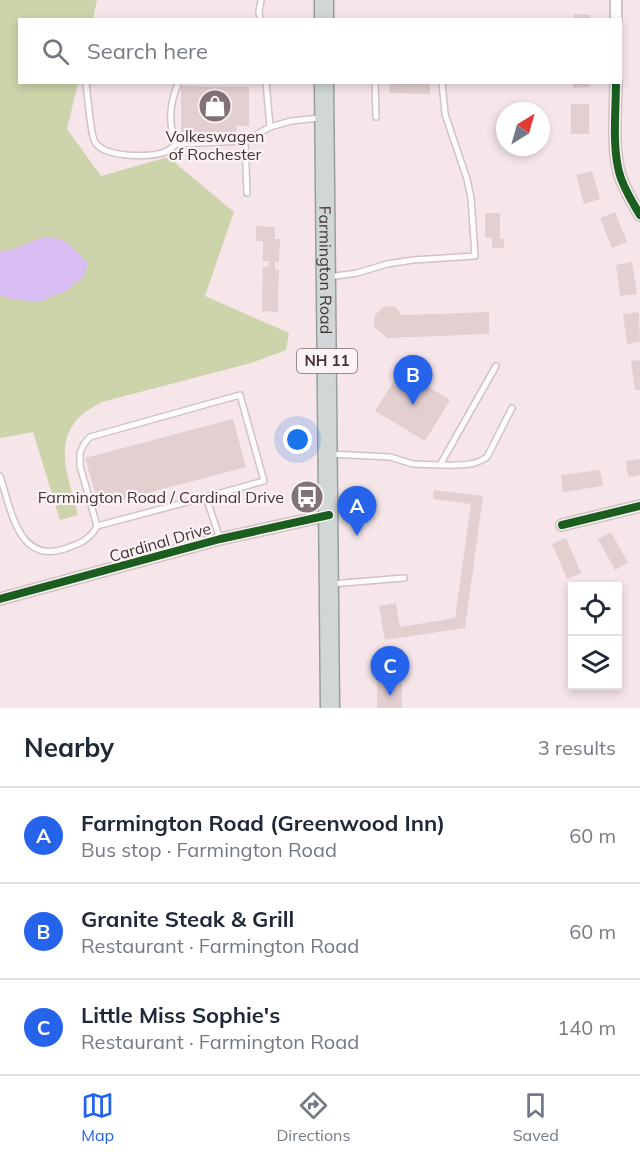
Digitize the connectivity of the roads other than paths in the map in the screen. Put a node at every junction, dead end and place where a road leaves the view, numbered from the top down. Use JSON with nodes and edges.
{"nodes":[{"id":1,"x":261,"y":0,"type":"edge"},
{"id":2,"x":324,"y":0,"type":"edge"},
{"id":3,"x":616,"y":0,"type":"edge"},
{"id":4,"x":260,"y":18,"type":"edge"},
{"id":5,"x":324,"y":18,"type":"edge"},
{"id":6,"x":616,"y":18,"type":"edge"},
{"id":7,"x":86,"y":84,"type":"edge"},
{"id":8,"x":178,"y":84,"type":"edge"},
{"id":9,"x":266,"y":84,"type":"edge"},
{"id":10,"x":324,"y":84,"type":"edge"},
{"id":11,"x":375,"y":84,"type":"edge"},
{"id":12,"x":442,"y":84,"type":"edge"},
{"id":13,"x":616,"y":84,"type":"edge"},
{"id":14,"x":324,"y":117,"type":"junction"},
{"id":15,"x":376,"y":117,"type":"dead end"},
{"id":16,"x":270,"y":127,"type":"junction"},
{"id":17,"x":245,"y":141,"type":"junction"},
{"id":18,"x":177,"y":144,"type":"junction"},
{"id":19,"x":247,"y":192,"type":"dead end"},
{"id":20,"x":640,"y":215,"type":"edge"},
{"id":21,"x":326,"y":278,"type":"junction"},
{"id":22,"x":496,"y":366,"type":"dead end"},
{"id":23,"x":512,"y":408,"type":"dead end"},
{"id":24,"x":328,"y":454,"type":"junction"},
{"id":25,"x":440,"y":465,"type":"junction"},
{"id":26,"x":0,"y":476,"type":"edge"},
{"id":27,"x":206,"y":497,"type":"junction"},
{"id":28,"x":640,"y":506,"type":"edge"},
{"id":29,"x":329,"y":515,"type":"junction"},
{"id":30,"x":562,"y":525,"type":"dead end"},
{"id":31,"x":97,"y":526,"type":"junction"},
{"id":32,"x":220,"y":539,"type":"junction"},
{"id":33,"x":404,"y":578,"type":"dead end"},
{"id":34,"x":330,"y":585,"type":"junction"},
{"id":35,"x":0,"y":599,"type":"edge"},
{"id":36,"x":330,"y":708,"type":"edge"}],
"edges":[{"from":1,"to":4,"type":"lane"},
{"from":2,"to":5,"type":"highway"},
{"from":3,"to":6,"type":"street"},
{"from":7,"to":18,"type":"lane"},
{"from":8,"to":18,"type":"lane"},
{"from":9,"to":16,"type":"lane"},
{"from":10,"to":14,"type":"highway","name":"Farmington Road","number":"NH 11"},
{"from":11,"to":15,"type":"lane"},
{"from":12,"to":21,"type":"lane"},
{"from":13,"to":20,"type":"street"},
{"from":14,"to":16,"type":"lane"},
{"from":14,"to":21,"type":"highway","name":"Farmington Road","number":"NH 11"},
{"from":16,"to":17,"type":"lane"},
{"from":17,"to":18,"type":"lane"},
{"from":17,"to":19,"type":"lane"},
{"from":21,"to":24,"type":"highway","name":"Farmington Road","number":"NH 11"},
{"from":22,"to":25,"type":"lane"},
{"from":23,"to":25,"type":"lane"},
{"from":24,"to":25,"type":"lane"},
{"from":24,"to":29,"type":"highway","name":"Farmington Road","number":"NH 11"},
{"from":26,"to":31,"type":"lane"},
{"from":27,"to":31,"type":"lane"},
{"from":27,"to":31,"type":"lane"},
{"from":27,"to":32,"type":"lane"},
{"from":28,"to":30,"type":"street"},
{"from":29,"to":32,"type":"street","name":"Cardinal Drive"},
{"from":29,"to":34,"type":"highway","name":"Farmington Road","number":"NH 11"},
{"from":32,"to":35,"type":"street","name":"Cardinal Drive"},
{"from":33,"to":34,"type":"lane"},
{"from":34,"to":36,"type":"highway","name":"Farmington Road","number":"NH 11"}]}
